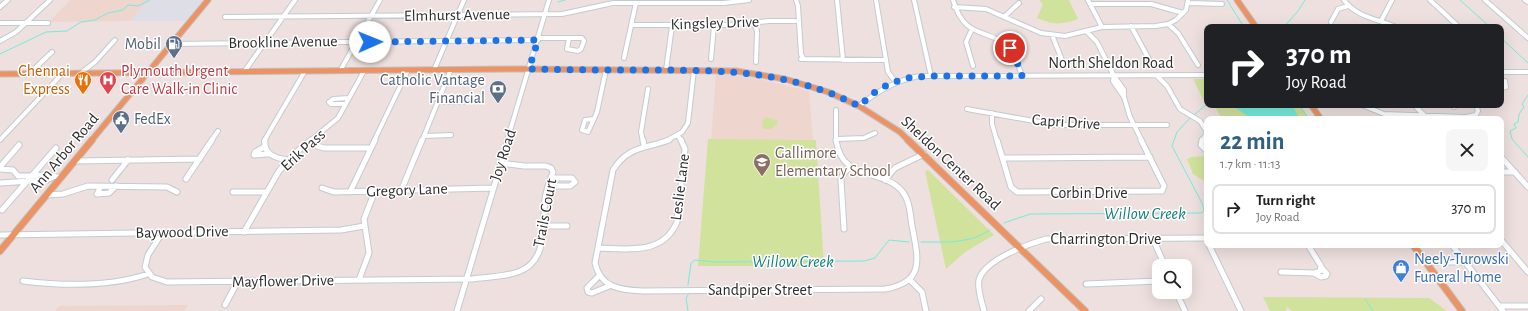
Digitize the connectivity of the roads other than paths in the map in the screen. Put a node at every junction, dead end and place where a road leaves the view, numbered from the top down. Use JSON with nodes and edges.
{"nodes":[{"id":1,"x":8,"y":0,"type":"edge"},
{"id":2,"x":50,"y":0,"type":"edge"},
{"id":3,"x":208,"y":0,"type":"edge"},
{"id":4,"x":295,"y":0,"type":"edge"},
{"id":5,"x":380,"y":0,"type":"edge"},
{"id":6,"x":464,"y":0,"type":"edge"},
{"id":7,"x":549,"y":0,"type":"edge"},
{"id":8,"x":749,"y":0,"type":"edge"},
{"id":9,"x":796,"y":0,"type":"edge"},
{"id":10,"x":837,"y":0,"type":"edge"},
{"id":11,"x":876,"y":0,"type":"edge"},
{"id":12,"x":914,"y":0,"type":"edge"},
{"id":13,"x":953,"y":0,"type":"edge"},
{"id":14,"x":1237,"y":0,"type":"edge"},
{"id":15,"x":1344,"y":0,"type":"edge"},
{"id":16,"x":1392,"y":0,"type":"edge"},
{"id":17,"x":1430,"y":0,"type":"edge"},
{"id":18,"x":1485,"y":0,"type":"edge"},
{"id":19,"x":1525,"y":0,"type":"edge"},
{"id":20,"x":1189,"y":1,"type":"edge"},
{"id":21,"x":1090,"y":2,"type":"edge"},
{"id":22,"x":1528,"y":2,"type":"edge"},
{"id":23,"x":636,"y":3,"type":"junction"},
{"id":24,"x":1020,"y":3,"type":"dead end"},
{"id":25,"x":1222,"y":4,"type":"dead end"},
{"id":26,"x":1348,"y":6,"type":"junction"},
{"id":27,"x":954,"y":7,"type":"junction"},
{"id":28,"x":0,"y":8,"type":"edge"},
{"id":29,"x":1183,"y":13,"type":"junction"},
{"id":30,"x":545,"y":14,"type":"junction"},
{"id":31,"x":458,"y":15,"type":"junction"},
{"id":32,"x":371,"y":16,"type":"junction"},
{"id":33,"x":225,"y":17,"type":"dead end"},
{"id":34,"x":283,"y":17,"type":"junction"},
{"id":35,"x":1004,"y":17,"type":"junction"},
{"id":36,"x":799,"y":21,"type":"junction"},
{"id":37,"x":1381,"y":21,"type":"junction"},
{"id":38,"x":1331,"y":22,"type":"dead end"},
{"id":39,"x":0,"y":23,"type":"edge"},
{"id":40,"x":25,"y":23,"type":"junction"},
{"id":41,"x":48,"y":23,"type":"dead end"},
{"id":42,"x":754,"y":23,"type":"junction"},
{"id":43,"x":1168,"y":24,"type":"junction"},
{"id":44,"x":1254,"y":24,"type":"edge"},
{"id":45,"x":1388,"y":24,"type":"edge"},
{"id":46,"x":1455,"y":24,"type":"edge"},
{"id":47,"x":631,"y":25,"type":"junction"},
{"id":48,"x":672,"y":26,"type":"junction"},
{"id":49,"x":714,"y":26,"type":"junction"},
{"id":50,"x":1131,"y":26,"type":"junction"},
{"id":51,"x":1102,"y":27,"type":"junction"},
{"id":52,"x":972,"y":29,"type":"junction"},
{"id":53,"x":1086,"y":31,"type":"junction"},
{"id":54,"x":1052,"y":36,"type":"junction"},
{"id":55,"x":569,"y":38,"type":"junction"},
{"id":56,"x":1528,"y":38,"type":"edge"},
{"id":57,"x":538,"y":39,"type":"junction"},
{"id":58,"x":115,"y":40,"type":"dead end"},
{"id":59,"x":0,"y":41,"type":"edge"},
{"id":60,"x":446,"y":41,"type":"junction"},
{"id":61,"x":356,"y":42,"type":"junction"},
{"id":62,"x":265,"y":43,"type":"junction"},
{"id":63,"x":171,"y":44,"type":"junction"},
{"id":64,"x":52,"y":52,"type":"dead end"},
{"id":65,"x":624,"y":58,"type":"dead end"},
{"id":66,"x":711,"y":59,"type":"dead end"},
{"id":67,"x":843,"y":60,"type":"junction"},
{"id":68,"x":886,"y":60,"type":"junction"},
{"id":69,"x":95,"y":62,"type":"junction"},
{"id":70,"x":756,"y":62,"type":"dead end"},
{"id":71,"x":1064,"y":65,"type":"dead end"},
{"id":72,"x":1152,"y":65,"type":"dead end"},
{"id":73,"x":1198,"y":65,"type":"dead end"},
{"id":74,"x":973,"y":66,"type":"dead end"},
{"id":75,"x":451,"y":69,"type":"junction"},
{"id":76,"x":529,"y":69,"type":"junction"},
{"id":77,"x":408,"y":70,"type":"junction"},
{"id":78,"x":434,"y":70,"type":"junction"},
{"id":79,"x":606,"y":70,"type":"junction"},
{"id":80,"x":666,"y":70,"type":"junction"},
{"id":81,"x":694,"y":70,"type":"junction"},
{"id":82,"x":305,"y":71,"type":"junction"},
{"id":83,"x":340,"y":71,"type":"junction"},
{"id":84,"x":364,"y":71,"type":"junction"},
{"id":85,"x":89,"y":72,"type":"junction"},
{"id":86,"x":148,"y":72,"type":"junction"},
{"id":87,"x":244,"y":72,"type":"junction"},
{"id":88,"x":1506,"y":72,"type":"edge"},
{"id":89,"x":1528,"y":72,"type":"edge"},
{"id":90,"x":30,"y":73,"type":"junction"},
{"id":91,"x":63,"y":73,"type":"junction"},
{"id":92,"x":81,"y":73,"type":"junction"},
{"id":93,"x":0,"y":74,"type":"edge"},
{"id":94,"x":1204,"y":75,"type":"edge"},
{"id":95,"x":931,"y":76,"type":"junction"},
{"id":96,"x":1022,"y":76,"type":"junction"},
{"id":97,"x":1114,"y":76,"type":"junction"},
{"id":98,"x":1157,"y":76,"type":"junction"},
{"id":99,"x":895,"y":81,"type":"junction"},
{"id":100,"x":1504,"y":81,"type":"dead end"},
{"id":101,"x":1504,"y":88,"type":"edge"},
{"id":102,"x":648,"y":89,"type":"dead end"},
{"id":103,"x":349,"y":98,"type":"junction"},
{"id":104,"x":438,"y":102,"type":"junction"},
{"id":105,"x":463,"y":102,"type":"dead end"},
{"id":106,"x":346,"y":104,"type":"junction"},
{"id":107,"x":859,"y":106,"type":"junction"},
{"id":108,"x":1368,"y":108,"type":"edge"},
{"id":109,"x":1417,"y":108,"type":"edge"},
{"id":110,"x":836,"y":110,"type":"dead end"},
{"id":111,"x":967,"y":110,"type":"dead end"},
{"id":112,"x":992,"y":113,"type":"junction"},
{"id":113,"x":1424,"y":116,"type":"joint"},
{"id":114,"x":594,"y":119,"type":"dead end"},
{"id":115,"x":1134,"y":125,"type":"junction"},
{"id":116,"x":1167,"y":125,"type":"dead end"},
{"id":117,"x":1204,"y":128,"type":"edge"},
{"id":118,"x":218,"y":131,"type":"dead end"},
{"id":119,"x":875,"y":133,"type":"dead end"},
{"id":120,"x":451,"y":135,"type":"dead end"},
{"id":121,"x":424,"y":136,"type":"junction"},
{"id":122,"x":678,"y":136,"type":"junction"},
{"id":123,"x":1204,"y":137,"type":"edge"},
{"id":124,"x":837,"y":139,"type":"junction"},
{"id":125,"x":0,"y":140,"type":"edge"},
{"id":126,"x":307,"y":143,"type":"junction"},
{"id":127,"x":19,"y":146,"type":"dead end"},
{"id":128,"x":644,"y":146,"type":"junction"},
{"id":129,"x":264,"y":147,"type":"junction"},
{"id":130,"x":56,"y":148,"type":"dead end"},
{"id":131,"x":371,"y":148,"type":"junction"},
{"id":132,"x":1204,"y":148,"type":"edge"},
{"id":133,"x":268,"y":154,"type":"junction"},
{"id":134,"x":925,"y":154,"type":"junction"},
{"id":135,"x":1150,"y":157,"type":"junction"},
{"id":136,"x":1003,"y":158,"type":"junction"},
{"id":137,"x":200,"y":159,"type":"junction"},
{"id":138,"x":128,"y":160,"type":"junction"},
{"id":139,"x":287,"y":160,"type":"junction"},
{"id":140,"x":1504,"y":160,"type":"edge"},
{"id":141,"x":75,"y":161,"type":"junction"},
{"id":142,"x":500,"y":163,"type":"junction"},
{"id":143,"x":850,"y":167,"type":"junction"},
{"id":144,"x":0,"y":168,"type":"edge"},
{"id":145,"x":1504,"y":172,"type":"edge"},
{"id":146,"x":1515,"y":172,"type":"junction"},
{"id":147,"x":18,"y":176,"type":"junction"},
{"id":148,"x":32,"y":176,"type":"junction"},
{"id":149,"x":53,"y":177,"type":"junction"},
{"id":150,"x":61,"y":178,"type":"junction"},
{"id":151,"x":552,"y":178,"type":"junction"},
{"id":152,"x":186,"y":179,"type":"dead end"},
{"id":153,"x":112,"y":180,"type":"dead end"},
{"id":154,"x":885,"y":180,"type":"junction"},
{"id":155,"x":14,"y":181,"type":"junction"},
{"id":156,"x":28,"y":181,"type":"junction"},
{"id":157,"x":0,"y":183,"type":"edge"},
{"id":158,"x":101,"y":186,"type":"junction"},
{"id":159,"x":116,"y":186,"type":"junction"},
{"id":160,"x":548,"y":186,"type":"junction"},
{"id":161,"x":1528,"y":187,"type":"edge"},
{"id":162,"x":322,"y":188,"type":"dead end"},
{"id":163,"x":492,"y":188,"type":"junction"},
{"id":164,"x":401,"y":191,"type":"junction"},
{"id":165,"x":177,"y":192,"type":"dead end"},
{"id":166,"x":233,"y":192,"type":"dead end"},
{"id":167,"x":266,"y":192,"type":"junction"},
{"id":168,"x":350,"y":192,"type":"junction"},
{"id":169,"x":375,"y":192,"type":"junction"},
{"id":170,"x":47,"y":195,"type":"junction"},
{"id":171,"x":2,"y":210,"type":"dead end"},
{"id":172,"x":364,"y":226,"type":"junction"},
{"id":173,"x":544,"y":226,"type":"junction"},
{"id":174,"x":567,"y":226,"type":"dead end"},
{"id":175,"x":844,"y":229,"type":"dead end"},
{"id":176,"x":244,"y":232,"type":"junction"},
{"id":177,"x":162,"y":233,"type":"junction"},
{"id":178,"x":0,"y":235,"type":"edge"},
{"id":179,"x":13,"y":235,"type":"junction"},
{"id":180,"x":1153,"y":239,"type":"junction"},
{"id":181,"x":1204,"y":239,"type":"edge"},
{"id":182,"x":1504,"y":244,"type":"edge"},
{"id":183,"x":598,"y":248,"type":"junction"},
{"id":184,"x":1210,"y":248,"type":"edge"},
{"id":185,"x":1310,"y":248,"type":"edge"},
{"id":186,"x":1415,"y":248,"type":"edge"},
{"id":187,"x":1454,"y":248,"type":"edge"},
{"id":188,"x":1021,"y":249,"type":"junction"},
{"id":189,"x":0,"y":252,"type":"edge"},
{"id":190,"x":1162,"y":259,"type":"edge"},
{"id":191,"x":1426,"y":262,"type":"junction"},
{"id":192,"x":1465,"y":262,"type":"junction"},
{"id":193,"x":1281,"y":272,"type":"dead end"},
{"id":194,"x":1528,"y":272,"type":"edge"},
{"id":195,"x":148,"y":274,"type":"junction"},
{"id":196,"x":599,"y":276,"type":"junction"},
{"id":197,"x":466,"y":279,"type":"junction"},
{"id":198,"x":23,"y":280,"type":"dead end"},
{"id":199,"x":359,"y":280,"type":"junction"},
{"id":200,"x":910,"y":280,"type":"junction"},
{"id":201,"x":238,"y":281,"type":"junction"},
{"id":202,"x":1152,"y":281,"type":"edge"},
{"id":203,"x":1086,"y":284,"type":"dead end"},
{"id":204,"x":609,"y":286,"type":"junction"},
{"id":205,"x":1041,"y":299,"type":"dead end"},
{"id":206,"x":1179,"y":299,"type":"edge"},
{"id":207,"x":225,"y":305,"type":"dead end"},
{"id":208,"x":1528,"y":306,"type":"edge"},
{"id":209,"x":1501,"y":309,"type":"edge"},
{"id":210,"x":457,"y":311,"type":"edge"},
{"id":211,"x":926,"y":311,"type":"edge"},
{"id":212,"x":984,"y":311,"type":"edge"},
{"id":213,"x":1029,"y":311,"type":"edge"},
{"id":214,"x":1085,"y":311,"type":"edge"},
{"id":215,"x":1184,"y":311,"type":"edge"},
{"id":216,"x":1241,"y":311,"type":"edge"},
{"id":217,"x":1462,"y":311,"type":"edge"}],
"edges":[{"from":1,"to":28,"type":"street"},
{"from":2,"to":40,"type":"street"},
{"from":3,"to":63,"type":"main road"},
{"from":4,"to":34,"type":"street"},
{"from":5,"to":32,"type":"street"},
{"from":6,"to":31,"type":"street"},
{"from":7,"to":30,"type":"street","name":"Joy Road"},
{"from":8,"to":23,"type":"street","name":"Elmhurst Avenue"},
{"from":9,"to":36,"type":"street"},
{"from":10,"to":67,"type":"street"},
{"from":11,"to":68,"type":"street"},
{"from":12,"to":95,"type":"street"},
{"from":13,"to":27,"type":"street"},
{"from":14,"to":44,"type":"main road"},
{"from":15,"to":26,"type":"street"},
{"from":16,"to":37,"type":"street"},
{"from":17,"to":46,"type":"street"},
{"from":18,"to":56,"type":"street"},
{"from":19,"to":22,"type":"street"},
{"from":20,"to":25,"type":"street"},
{"from":20,"to":29,"type":"street"},
{"from":21,"to":29,"type":"street"},
{"from":21,"to":51,"type":"street"},
{"from":23,"to":30,"type":"street","name":"Elmhurst Avenue"},
{"from":23,"to":47,"type":"street"},
{"from":24,"to":35,"type":"street"},
{"from":26,"to":37,"type":"street"},
{"from":26,"to":38,"type":"street"},
{"from":27,"to":35,"type":"street"},
{"from":27,"to":52,"type":"street"},
{"from":29,"to":43,"type":"street"},
{"from":30,"to":31,"type":"street","name":"Elmhurst Avenue"},
{"from":30,"to":57,"type":"street","name":"Joy Road"},
{"from":31,"to":32,"type":"street","name":"Elmhurst Avenue"},
{"from":31,"to":60,"type":"street"},
{"from":32,"to":34,"type":"street","name":"Elmhurst Avenue"},
{"from":32,"to":61,"type":"street"},
{"from":33,"to":34,"type":"street","name":"Elmhurst Avenue"},
{"from":34,"to":62,"type":"street"},
{"from":35,"to":54,"type":"street"},
{"from":36,"to":42,"type":"street","name":"Kingsley Drive"},
{"from":36,"to":67,"type":"street"},
{"from":37,"to":45,"type":"street"},
{"from":39,"to":40,"type":"street"},
{"from":40,"to":41,"type":"street"},
{"from":40,"to":59,"type":"street"},
{"from":42,"to":49,"type":"street","name":"Kingsley Drive"},
{"from":42,"to":70,"type":"street"},
{"from":43,"to":50,"type":"street"},
{"from":43,"to":73,"type":"street"},
{"from":47,"to":48,"type":"street","name":"Kingsley Drive"},
{"from":47,"to":65,"type":"street"},
{"from":48,"to":49,"type":"street","name":"Kingsley Drive"},
{"from":48,"to":80,"type":"street"},
{"from":49,"to":66,"type":"street"},
{"from":50,"to":51,"type":"street"},
{"from":50,"to":72,"type":"street"},
{"from":51,"to":53,"type":"street"},
{"from":52,"to":74,"type":"street"},
{"from":52,"to":96,"type":"street"},
{"from":53,"to":54,"type":"street"},
{"from":53,"to":97,"type":"street"},
{"from":54,"to":71,"type":"street"},
{"from":55,"to":55,"type":"street"},
{"from":55,"to":57,"type":"street","name":"Brookline Avenue"},
{"from":57,"to":60,"type":"street","name":"Brookline Avenue"},
{"from":57,"to":76,"type":"street","name":"Joy Road"},
{"from":58,"to":69,"type":"street"},
{"from":60,"to":61,"type":"street","name":"Brookline Avenue"},
{"from":60,"to":78,"type":"street"},
{"from":61,"to":62,"type":"street","name":"Brookline Avenue"},
{"from":61,"to":83,"type":"street"},
{"from":62,"to":63,"type":"street","name":"Brookline Avenue"},
{"from":62,"to":87,"type":"street"},
{"from":63,"to":86,"type":"main road","name":"Ann Arbor Road"},
{"from":64,"to":90,"type":"street"},
{"from":67,"to":68,"type":"street"},
{"from":68,"to":99,"type":"street"},
{"from":69,"to":85,"type":"street"},
{"from":69,"to":92,"type":"street"},
{"from":75,"to":76,"type":"main road"},
{"from":75,"to":78,"type":"main road"},
{"from":75,"to":104,"type":"street"},
{"from":76,"to":79,"type":"main road"},
{"from":76,"to":142,"type":"street","name":"Joy Road"},
{"from":77,"to":78,"type":"main road"},
{"from":77,"to":84,"type":"main road"},
{"from":77,"to":131,"type":"street"},
{"from":79,"to":80,"type":"main road"},
{"from":79,"to":114,"type":"street"},
{"from":80,"to":81,"type":"main road"},
{"from":81,"to":107,"type":"main road","name":"Sheldon Center Road"},
{"from":81,"to":122,"type":"street"},
{"from":82,"to":83,"type":"main road"},
{"from":82,"to":87,"type":"main road"},
{"from":82,"to":129,"type":"street"},
{"from":83,"to":84,"type":"main road"},
{"from":84,"to":103,"type":"street","name":"Erik Pass"},
{"from":85,"to":86,"type":"main road"},
{"from":85,"to":92,"type":"main road"},
{"from":86,"to":87,"type":"main road"},
{"from":86,"to":141,"type":"main road","name":"Ann Arbor Road"},
{"from":88,"to":89,"type":"street"},
{"from":90,"to":91,"type":"main road"},
{"from":90,"to":93,"type":"main road"},
{"from":91,"to":92,"type":"main road"},
{"from":91,"to":125,"type":"street"},
{"from":94,"to":98,"type":"street","name":"North Sheldon Road"},
{"from":95,"to":96,"type":"street","name":"North Sheldon Road"},
{"from":95,"to":99,"type":"street","name":"North Sheldon Road"},
{"from":96,"to":97,"type":"street","name":"North Sheldon Road"},
{"from":97,"to":98,"type":"street","name":"North Sheldon Road"},
{"from":97,"to":115,"type":"street"},
{"from":98,"to":117,"type":"street"},
{"from":99,"to":107,"type":"street","name":"North Sheldon Road"},
{"from":100,"to":101,"type":"street"},
{"from":102,"to":128,"type":"street"},
{"from":103,"to":106,"type":"street","name":"Erik Pass"},
{"from":103,"to":106,"type":"street"},
{"from":104,"to":105,"type":"street"},
{"from":104,"to":121,"type":"street"},
{"from":106,"to":126,"type":"street","name":"Erik Pass"},
{"from":107,"to":134,"type":"main road","name":"Sheldon Center Road"},
{"from":108,"to":113,"type":"street"},
{"from":109,"to":113,"type":"street"},
{"from":110,"to":124,"type":"street"},
{"from":111,"to":112,"type":"street","name":"Capri Drive"},
{"from":112,"to":115,"type":"street","name":"Capri Drive"},
{"from":112,"to":136,"type":"street"},
{"from":115,"to":116,"type":"street","name":"Capri Drive"},
{"from":115,"to":135,"type":"street"},
{"from":118,"to":137,"type":"street"},
{"from":119,"to":124,"type":"street"},
{"from":120,"to":121,"type":"street"},
{"from":121,"to":164,"type":"street"},
{"from":122,"to":128,"type":"street"},
{"from":122,"to":183,"type":"street","name":"Leslie Lane"},
{"from":123,"to":132,"type":"street"},
{"from":124,"to":143,"type":"street"},
{"from":126,"to":131,"type":"street"},
{"from":126,"to":139,"type":"street","name":"Erik Pass"},
{"from":127,"to":144,"type":"street"},
{"from":128,"to":183,"type":"street"},
{"from":129,"to":133,"type":"street"},
{"from":129,"to":133,"type":"street"},
{"from":130,"to":148,"type":"street"},
{"from":131,"to":168,"type":"street"},
{"from":133,"to":139,"type":"street"},
{"from":134,"to":154,"type":"street"},
{"from":134,"to":188,"type":"main road","name":"Sheldon Center Road"},
{"from":135,"to":136,"type":"street"},
{"from":135,"to":136,"type":"street","name":"Corbin Drive"},
{"from":137,"to":138,"type":"street"},
{"from":137,"to":152,"type":"street"},
{"from":138,"to":141,"type":"street"},
{"from":138,"to":153,"type":"street"},
{"from":139,"to":167,"type":"street","name":"Erik Pass"},
{"from":140,"to":146,"type":"street"},
{"from":141,"to":150,"type":"main road","name":"Ann Arbor Road"},
{"from":142,"to":151,"type":"street","name":"Trails Court"},
{"from":142,"to":163,"type":"street","name":"Joy Road"},
{"from":143,"to":154,"type":"street"},
{"from":143,"to":175,"type":"street"},
{"from":144,"to":147,"type":"street"},
{"from":145,"to":146,"type":"street"},
{"from":146,"to":161,"type":"street"},
{"from":147,"to":148,"type":"street"},
{"from":147,"to":155,"type":"street"},
{"from":148,"to":149,"type":"street"},
{"from":148,"to":156,"type":"street"},
{"from":149,"to":150,"type":"street"},
{"from":149,"to":156,"type":"street"},
{"from":150,"to":170,"type":"main road","name":"Ann Arbor Road"},
{"from":151,"to":160,"type":"street","name":"Trails Court"},
{"from":151,"to":160,"type":"street"},
{"from":154,"to":200,"type":"street"},
{"from":155,"to":156,"type":"street"},
{"from":155,"to":157,"type":"street"},
{"from":156,"to":171,"type":"street"},
{"from":158,"to":159,"type":"street"},
{"from":158,"to":159,"type":"street"},
{"from":158,"to":170,"type":"street"},
{"from":159,"to":165,"type":"street"},
{"from":160,"to":173,"type":"street","name":"Trails Court"},
{"from":162,"to":168,"type":"street","name":"Gregory Lane"},
{"from":163,"to":164,"type":"street","name":"Gregory Lane"},
{"from":163,"to":197,"type":"street","name":"Joy Road"},
{"from":164,"to":169,"type":"street","name":"Gregory Lane"},
{"from":166,"to":167,"type":"street"},
{"from":167,"to":176,"type":"street","name":"Erik Pass"},
{"from":168,"to":169,"type":"street","name":"Gregory Lane"},
{"from":169,"to":172,"type":"street"},
{"from":170,"to":179,"type":"main road","name":"Ann Arbor Road"},
{"from":172,"to":176,"type":"street","name":"Baywood Drive"},
{"from":172,"to":199,"type":"street"},
{"from":173,"to":174,"type":"street"},
{"from":173,"to":197,"type":"street","name":"Trails Court"},
{"from":176,"to":177,"type":"street","name":"Baywood Drive"},
{"from":177,"to":179,"type":"street","name":"Baywood Drive"},
{"from":177,"to":195,"type":"street"},
{"from":178,"to":179,"type":"street","name":"Baywood Drive"},
{"from":179,"to":189,"type":"main road","name":"Ann Arbor Road"},
{"from":180,"to":181,"type":"street","name":"Charrington Drive"},
{"from":180,"to":188,"type":"street","name":"Charrington Drive"},
{"from":180,"to":190,"type":"street"},
{"from":182,"to":194,"type":"street"},
{"from":183,"to":196,"type":"street"},
{"from":184,"to":216,"type":"street"},
{"from":185,"to":193,"type":"street"},
{"from":186,"to":191,"type":"main road"},
{"from":187,"to":192,"type":"street"},
{"from":188,"to":212,"type":"street","name":"Charrington Drive"},
{"from":188,"to":214,"type":"main road","name":"Sheldon Center Road"},
{"from":191,"to":192,"type":"street"},
{"from":191,"to":217,"type":"main road"},
{"from":192,"to":209,"type":"street"},
{"from":195,"to":198,"type":"street"},
{"from":195,"to":201,"type":"street","name":"Mayflower Drive"},
{"from":196,"to":204,"type":"street","name":"Sandpiper Street"},
{"from":196,"to":204,"type":"street"},
{"from":197,"to":199,"type":"street","name":"Mayflower Drive"},
{"from":197,"to":210,"type":"street","name":"Joy Road"},
{"from":199,"to":201,"type":"street","name":"Mayflower Drive"},
{"from":200,"to":204,"type":"street","name":"Sandpiper Street"},
{"from":200,"to":211,"type":"street"},
{"from":201,"to":207,"type":"street"},
{"from":202,"to":203,"type":"street"},
{"from":205,"to":213,"type":"street"},
{"from":206,"to":215,"type":"street"},
{"from":208,"to":209,"type":"street"}]}
